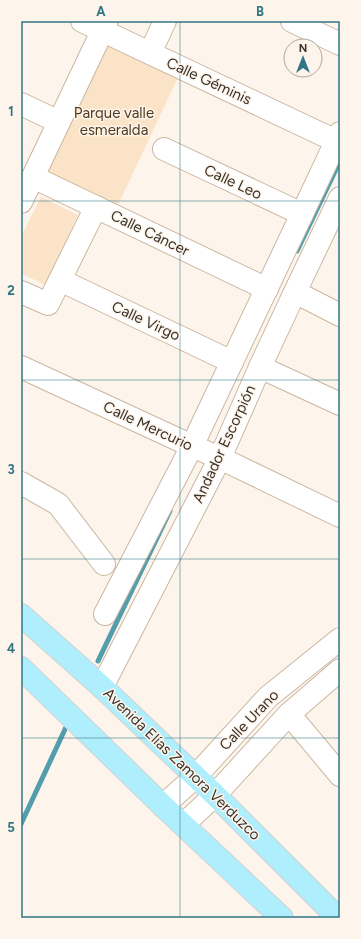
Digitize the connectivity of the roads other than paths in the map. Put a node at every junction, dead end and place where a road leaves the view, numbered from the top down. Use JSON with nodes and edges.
{"nodes":[{"id":1,"x":82,"y":21,"type":"edge"},
{"id":2,"x":165,"y":21,"type":"edge"},
{"id":3,"x":292,"y":21,"type":"edge"},
{"id":4,"x":104,"y":26,"type":"edge"},
{"id":5,"x":340,"y":44,"type":"edge"},
{"id":6,"x":150,"y":53,"type":"junction"},
{"id":7,"x":21,"y":104,"type":"edge"},
{"id":8,"x":59,"y":122,"type":"junction"},
{"id":9,"x":338,"y":137,"type":"edge"},
{"id":10,"x":164,"y":149,"type":"dead end"},
{"id":11,"x":33,"y":177,"type":"junction"},
{"id":12,"x":340,"y":198,"type":"edge"},
{"id":13,"x":21,"y":202,"type":"edge"},
{"id":14,"x":96,"y":207,"type":"junction"},
{"id":15,"x":302,"y":214,"type":"junction"},
{"id":16,"x":335,"y":223,"type":"edge"},
{"id":17,"x":60,"y":280,"type":"junction"},
{"id":18,"x":267,"y":289,"type":"junction"},
{"id":19,"x":21,"y":292,"type":"edge"},
{"id":20,"x":295,"y":292,"type":"junction"},
{"id":21,"x":340,"y":315,"type":"edge"},
{"id":22,"x":232,"y":362,"type":"junction"},
{"id":23,"x":21,"y":367,"type":"edge"},
{"id":24,"x":260,"y":367,"type":"junction"},
{"id":25,"x":340,"y":404,"type":"edge"},
{"id":26,"x":204,"y":451,"type":"junction"},
{"id":27,"x":21,"y":482,"type":"edge"},
{"id":28,"x":340,"y":516,"type":"edge"},
{"id":29,"x":104,"y":564,"type":"dead end"},
{"id":30,"x":105,"y":614,"type":"dead end"},
{"id":31,"x":21,"y":615,"type":"edge"},
{"id":32,"x":340,"y":639,"type":"edge"},
{"id":33,"x":340,"y":670,"type":"edge"},
{"id":34,"x":22,"y":672,"type":"edge"},
{"id":35,"x":102,"y":686,"type":"junction"},
{"id":36,"x":289,"y":714,"type":"junction"},
{"id":37,"x":340,"y":775,"type":"edge"},
{"id":38,"x":195,"y":777,"type":"junction"},
{"id":39,"x":215,"y":795,"type":"junction"},
{"id":40,"x":163,"y":806,"type":"junction"},
{"id":41,"x":184,"y":824,"type":"junction"},
{"id":42,"x":282,"y":918,"type":"edge"},
{"id":43,"x":338,"y":918,"type":"edge"}],
"edges":[{"from":1,"to":4,"type":"street","name":"Calle Géminis"},
{"from":2,"to":6,"type":"street"},
{"from":3,"to":5,"type":"street"},
{"from":4,"to":6,"type":"street","name":"Calle Géminis"},
{"from":4,"to":8,"type":"street"},
{"from":6,"to":9,"type":"street","name":"Calle Géminis"},
{"from":7,"to":8,"type":"street"},
{"from":8,"to":11,"type":"street"},
{"from":9,"to":15,"type":"street","name":"Andador Escorpión"},
{"from":10,"to":15,"type":"street","name":"Calle Leo"},
{"from":11,"to":13,"type":"street"},
{"from":11,"to":14,"type":"street","name":"Calle Cáncer"},
{"from":12,"to":16,"type":"street","name":"Andador Escorpión"},
{"from":14,"to":17,"type":"street"},
{"from":14,"to":18,"type":"street","name":"Calle Cáncer"},
{"from":15,"to":18,"type":"street","name":"Andador Escorpión"},
{"from":16,"to":20,"type":"street","name":"Andador Escorpión"},
{"from":17,"to":19,"type":"street"},
{"from":17,"to":22,"type":"street","name":"Calle Virgo"},
{"from":18,"to":22,"type":"street","name":"Andador Escorpión"},
{"from":20,"to":21,"type":"street"},
{"from":20,"to":24,"type":"street","name":"Andador Escorpión"},
{"from":22,"to":26,"type":"street","name":"Andador Escorpión"},
{"from":23,"to":26,"type":"street","name":"Calle Mercurio"},
{"from":24,"to":25,"type":"street"},
{"from":24,"to":26,"type":"street","name":"Andador Escorpión"},
{"from":26,"to":28,"type":"street","name":"Calle Mercurio"},
{"from":26,"to":30,"type":"street","name":"Andador Escorpión"},
{"from":26,"to":35,"type":"street","name":"Andador Escorpión"},
{"from":27,"to":29,"type":"street"},
{"from":31,"to":35,"type":"main road","name":"Avenida Elías Zamora Verduzco"},
{"from":32,"to":38,"type":"street","name":"Calle Urano"},
{"from":33,"to":36,"type":"street","name":"Calle Urano"},
{"from":34,"to":40,"type":"main road"},
{"from":35,"to":38,"type":"main road","name":"Avenida Elías Zamora Verduzco"},
{"from":36,"to":37,"type":"street"},
{"from":36,"to":39,"type":"street","name":"Calle Urano"},
{"from":38,"to":39,"type":"main road","name":"Avenida Elías Zamora Verduzco"},
{"from":38,"to":40,"type":"street","name":"Calle Urano"},
{"from":39,"to":41,"type":"street","name":"Calle Urano"},
{"from":39,"to":43,"type":"main road","name":"Avenida Elías Zamora Verduzco"},
{"from":40,"to":41,"type":"main road"},
{"from":41,"to":42,"type":"main road"}]}
